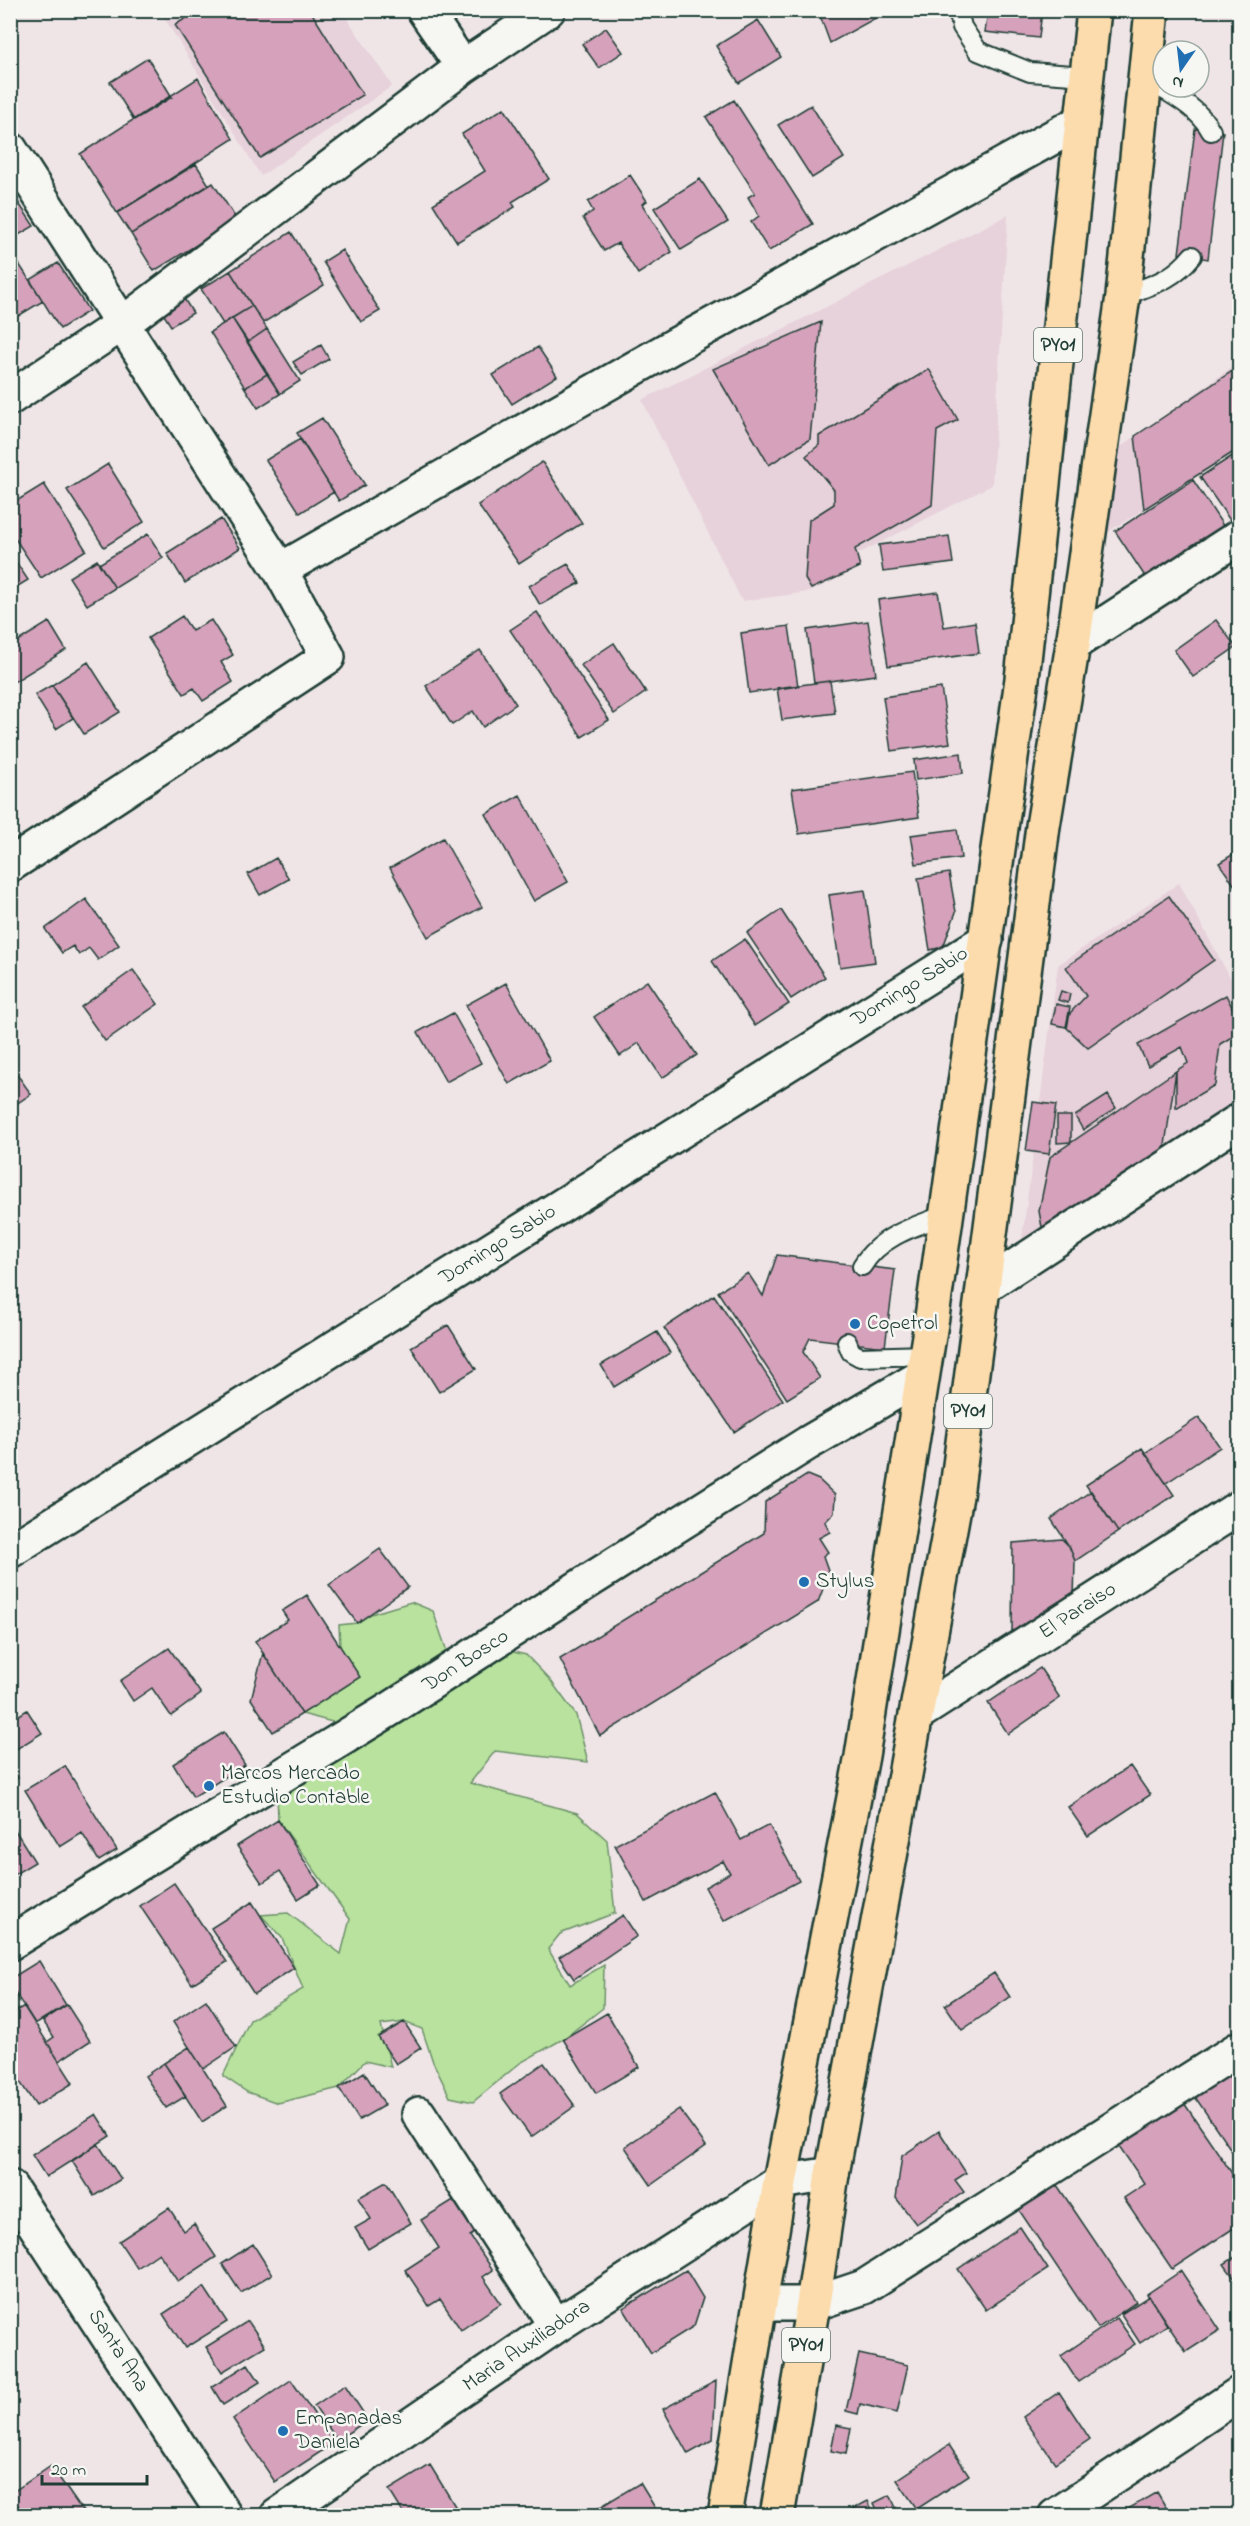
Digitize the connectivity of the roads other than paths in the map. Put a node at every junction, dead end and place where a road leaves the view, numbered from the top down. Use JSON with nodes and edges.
{"nodes":[{"id":1,"x":424,"y":10,"type":"edge"},
{"id":2,"x":548,"y":10,"type":"edge"},
{"id":3,"x":958,"y":10,"type":"edge"},
{"id":4,"x":1094,"y":10,"type":"edge"},
{"id":5,"x":1152,"y":10,"type":"edge"},
{"id":6,"x":463,"y":67,"type":"junction"},
{"id":7,"x":1087,"y":76,"type":"junction"},
{"id":8,"x":1145,"y":78,"type":"junction"},
{"id":9,"x":1082,"y":121,"type":"junction"},
{"id":10,"x":1211,"y":131,"type":"dead end"},
{"id":11,"x":10,"y":149,"type":"edge"},
{"id":12,"x":1192,"y":256,"type":"dead end"},
{"id":13,"x":1123,"y":296,"type":"junction"},
{"id":14,"x":122,"y":324,"type":"junction"},
{"id":15,"x":10,"y":398,"type":"edge"},
{"id":16,"x":1239,"y":536,"type":"edge"},
{"id":17,"x":280,"y":570,"type":"junction"},
{"id":18,"x":1072,"y":644,"type":"junction"},
{"id":19,"x":10,"y":865,"type":"edge"},
{"id":20,"x":986,"y":940,"type":"junction"},
{"id":21,"x":1239,"y":1120,"type":"edge"},
{"id":22,"x":946,"y":1215,"type":"junction"},
{"id":23,"x":862,"y":1266,"type":"dead end"},
{"id":24,"x":985,"y":1286,"type":"junction"},
{"id":25,"x":847,"y":1342,"type":"dead end"},
{"id":26,"x":923,"y":1366,"type":"junction"},
{"id":27,"x":1239,"y":1507,"type":"edge"},
{"id":28,"x":10,"y":1551,"type":"edge"},
{"id":29,"x":917,"y":1714,"type":"junction"},
{"id":30,"x":10,"y":1943,"type":"edge"},
{"id":31,"x":1239,"y":2048,"type":"edge"},
{"id":32,"x":419,"y":2114,"type":"dead end"},
{"id":33,"x":832,"y":2174,"type":"junction"},
{"id":34,"x":780,"y":2182,"type":"junction"},
{"id":35,"x":10,"y":2187,"type":"edge"},
{"id":36,"x":761,"y":2304,"type":"junction"},
{"id":37,"x":813,"y":2304,"type":"junction"},
{"id":38,"x":556,"y":2326,"type":"junction"},
{"id":39,"x":1239,"y":2393,"type":"edge"},
{"id":40,"x":225,"y":2516,"type":"edge"},
{"id":41,"x":277,"y":2516,"type":"edge"},
{"id":42,"x":725,"y":2516,"type":"edge"},
{"id":43,"x":777,"y":2516,"type":"edge"},
{"id":44,"x":1055,"y":2516,"type":"edge"}],
"edges":[{"from":1,"to":6,"type":"street"},
{"from":2,"to":6,"type":"street"},
{"from":3,"to":7,"type":"lane"},
{"from":4,"to":7,"type":"highway","number":"PY01"},
{"from":5,"to":8,"type":"highway","number":"PY01"},
{"from":6,"to":14,"type":"street"},
{"from":7,"to":9,"type":"highway","number":"PY01"},
{"from":8,"to":10,"type":"lane"},
{"from":8,"to":13,"type":"highway","number":"PY01"},
{"from":9,"to":17,"type":"street"},
{"from":9,"to":20,"type":"highway","number":"PY01"},
{"from":11,"to":14,"type":"street"},
{"from":12,"to":13,"type":"lane"},
{"from":13,"to":18,"type":"highway","number":"PY01"},
{"from":14,"to":15,"type":"street"},
{"from":14,"to":17,"type":"street"},
{"from":16,"to":18,"type":"street"},
{"from":17,"to":19,"type":"street"},
{"from":18,"to":24,"type":"highway","number":"PY01"},
{"from":20,"to":22,"type":"highway","number":"PY01"},
{"from":20,"to":28,"type":"street","name":"Domingo Sabio"},
{"from":21,"to":24,"type":"street"},
{"from":22,"to":23,"type":"lane"},
{"from":22,"to":26,"type":"highway","number":"PY01"},
{"from":24,"to":29,"type":"highway","number":"PY01"},
{"from":25,"to":26,"type":"lane"},
{"from":26,"to":30,"type":"street","name":"Don Bosco"},
{"from":26,"to":34,"type":"highway","number":"PY01"},
{"from":27,"to":29,"type":"street","name":"El Paraiso"},
{"from":29,"to":33,"type":"highway","number":"PY01"},
{"from":31,"to":37,"type":"street"},
{"from":32,"to":38,"type":"street"},
{"from":33,"to":34,"type":"street"},
{"from":33,"to":37,"type":"highway","number":"PY01"},
{"from":34,"to":36,"type":"highway","number":"PY01"},
{"from":34,"to":38,"type":"street","name":"Maria Auxiliadora"},
{"from":35,"to":40,"type":"street","name":"Santa Ana"},
{"from":36,"to":37,"type":"street"},
{"from":36,"to":42,"type":"highway","number":"PY01"},
{"from":37,"to":43,"type":"highway","number":"PY01"},
{"from":38,"to":41,"type":"street","name":"Maria Auxiliadora"},
{"from":39,"to":44,"type":"street"}]}
